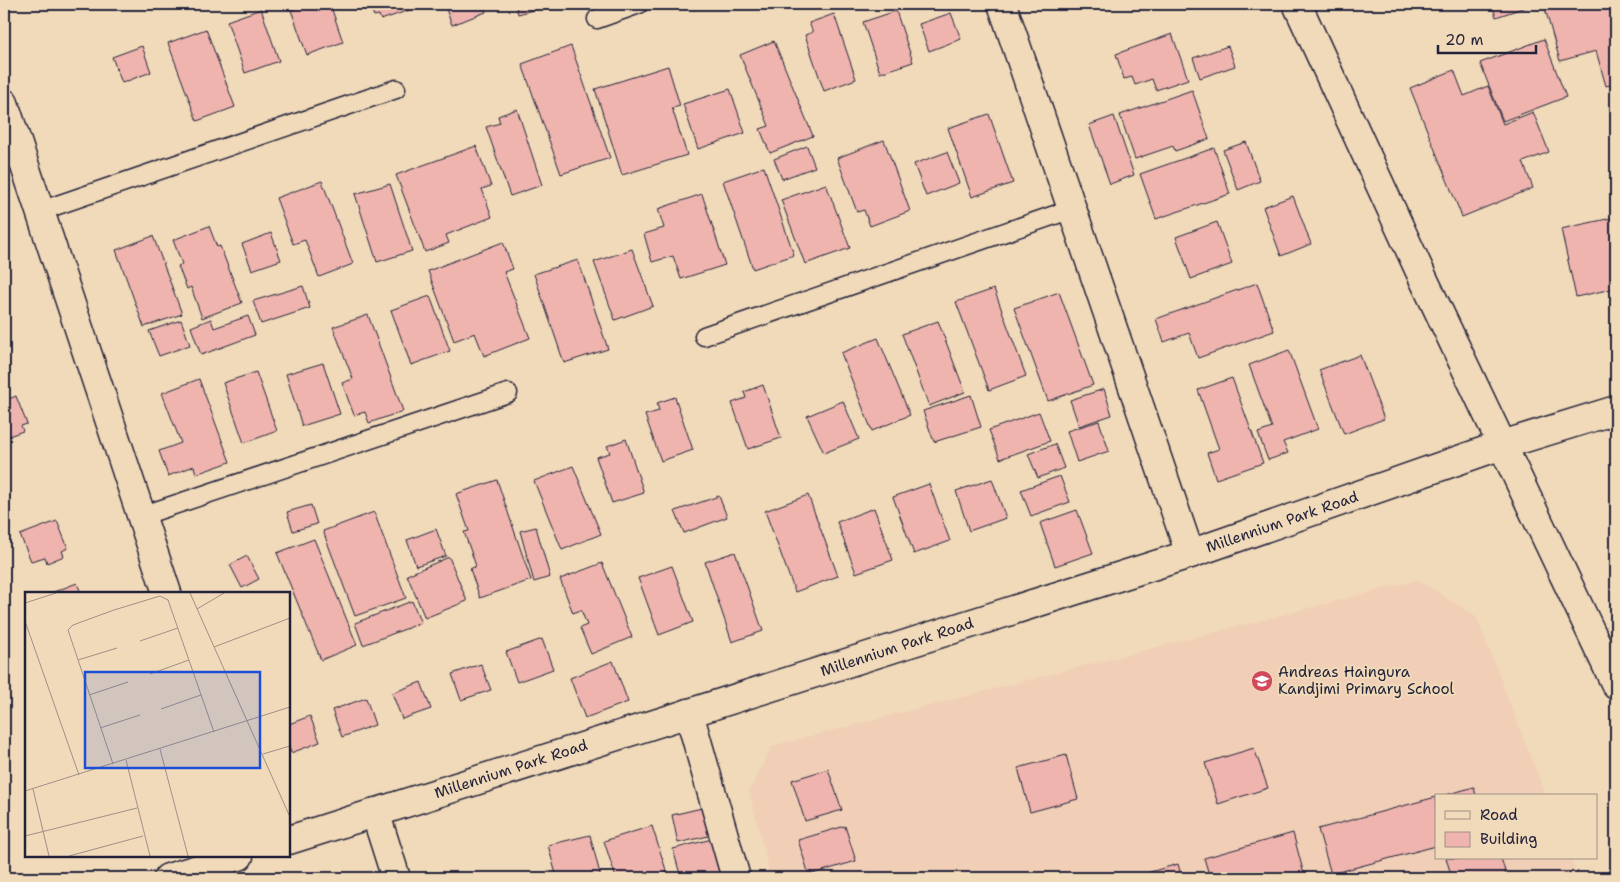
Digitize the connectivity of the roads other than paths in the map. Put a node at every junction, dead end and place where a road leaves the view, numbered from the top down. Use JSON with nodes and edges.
{"nodes":[{"id":1,"x":639,"y":4,"type":"edge"},
{"id":2,"x":1002,"y":4,"type":"edge"},
{"id":3,"x":1297,"y":4,"type":"edge"},
{"id":4,"x":597,"y":19,"type":"dead end"},
{"id":5,"x":396,"y":89,"type":"dead end"},
{"id":6,"x":4,"y":103,"type":"edge"},
{"id":7,"x":1072,"y":209,"type":"junction"},
{"id":8,"x":40,"y":211,"type":"junction"},
{"id":9,"x":704,"y":336,"type":"dead end"},
{"id":10,"x":508,"y":393,"type":"dead end"},
{"id":11,"x":1616,"y":410,"type":"edge"},
{"id":12,"x":1502,"y":445,"type":"junction"},
{"id":13,"x":141,"y":516,"type":"junction"},
{"id":14,"x":1190,"y":554,"type":"junction"},
{"id":15,"x":167,"y":592,"type":"edge"},
{"id":16,"x":1616,"y":685,"type":"edge"},
{"id":17,"x":689,"y":713,"type":"junction"},
{"id":18,"x":375,"y":812,"type":"junction"},
{"id":19,"x":290,"y":840,"type":"edge"},
{"id":20,"x":236,"y":857,"type":"edge"},
{"id":21,"x":168,"y":878,"type":"edge"},
{"id":22,"x":396,"y":878,"type":"edge"},
{"id":23,"x":736,"y":878,"type":"edge"}],
"edges":[{"from":1,"to":4,"type":"lane"},
{"from":2,"to":7,"type":"street"},
{"from":3,"to":12,"type":"street"},
{"from":5,"to":8,"type":"lane"},
{"from":6,"to":8,"type":"street"},
{"from":7,"to":9,"type":"lane"},
{"from":7,"to":14,"type":"street"},
{"from":8,"to":13,"type":"street"},
{"from":10,"to":13,"type":"lane"},
{"from":11,"to":12,"type":"street","name":"Millennium Park Road"},
{"from":12,"to":14,"type":"street","name":"Millennium Park Road"},
{"from":12,"to":16,"type":"street"},
{"from":13,"to":15,"type":"street"},
{"from":14,"to":17,"type":"street","name":"Millennium Park Road"},
{"from":17,"to":18,"type":"street","name":"Millennium Park Road"},
{"from":17,"to":23,"type":"street"},
{"from":18,"to":19,"type":"street","name":"Millennium Park Road"},
{"from":18,"to":22,"type":"street"},
{"from":20,"to":21,"type":"street"}]}
